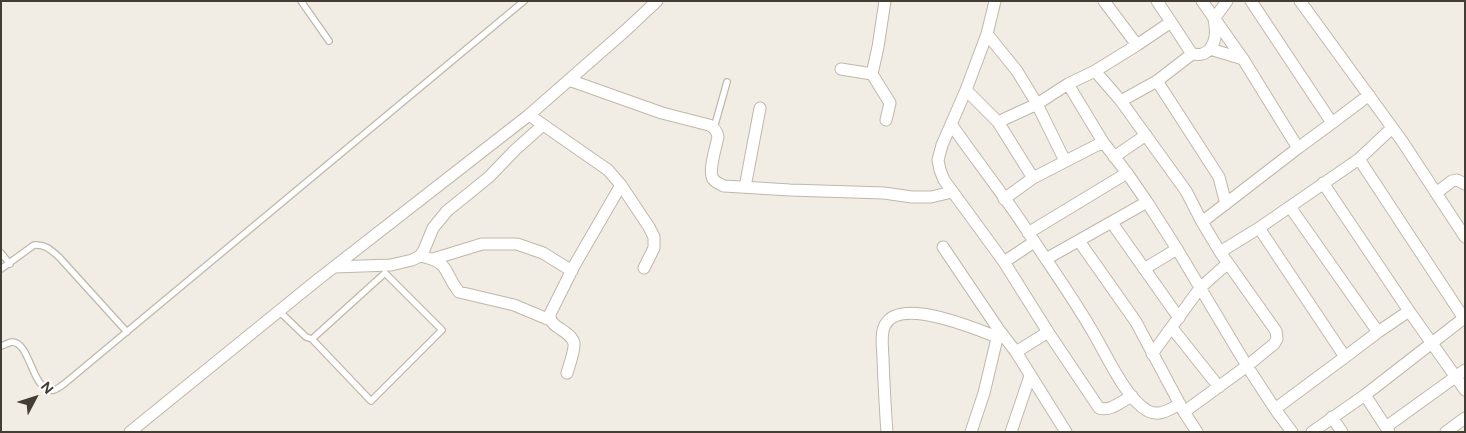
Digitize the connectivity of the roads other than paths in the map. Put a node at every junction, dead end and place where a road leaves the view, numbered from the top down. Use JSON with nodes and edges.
{"nodes":[{"id":1,"x":301,"y":1,"type":"edge"},
{"id":2,"x":524,"y":1,"type":"edge"},
{"id":3,"x":657,"y":1,"type":"edge"},
{"id":4,"x":885,"y":1,"type":"edge"},
{"id":5,"x":995,"y":1,"type":"edge"},
{"id":6,"x":1104,"y":1,"type":"edge"},
{"id":7,"x":1157,"y":1,"type":"edge"},
{"id":8,"x":1202,"y":1,"type":"edge"},
{"id":9,"x":1227,"y":1,"type":"edge"},
{"id":10,"x":1251,"y":1,"type":"edge"},
{"id":11,"x":1300,"y":1,"type":"edge"},
{"id":12,"x":1214,"y":19,"type":"junction"},
{"id":13,"x":1171,"y":22,"type":"junction"},
{"id":14,"x":987,"y":34,"type":"junction"},
{"id":15,"x":329,"y":42,"type":"dead end"},
{"id":16,"x":1136,"y":46,"type":"junction"},
{"id":17,"x":1210,"y":49,"type":"junction"},
{"id":18,"x":1192,"y":54,"type":"junction"},
{"id":19,"x":1243,"y":59,"type":"junction"},
{"id":20,"x":842,"y":69,"type":"dead end"},
{"id":21,"x":1095,"y":71,"type":"junction"},
{"id":22,"x":872,"y":74,"type":"junction"},
{"id":23,"x":569,"y":80,"type":"junction"},
{"id":24,"x":1157,"y":81,"type":"junction"},
{"id":25,"x":727,"y":82,"type":"dead end"},
{"id":26,"x":1068,"y":84,"type":"junction"},
{"id":27,"x":966,"y":90,"type":"junction"},
{"id":28,"x":1368,"y":95,"type":"junction"},
{"id":29,"x":1120,"y":101,"type":"junction"},
{"id":30,"x":1037,"y":104,"type":"junction"},
{"id":31,"x":760,"y":108,"type":"dead end"},
{"id":32,"x":529,"y":115,"type":"junction"},
{"id":33,"x":886,"y":120,"type":"dead end"},
{"id":34,"x":998,"y":122,"type":"junction"},
{"id":35,"x":1332,"y":123,"type":"junction"},
{"id":36,"x":951,"y":124,"type":"junction"},
{"id":37,"x":543,"y":125,"type":"junction"},
{"id":38,"x":714,"y":128,"type":"junction"},
{"id":39,"x":1392,"y":128,"type":"junction"},
{"id":40,"x":1146,"y":135,"type":"junction"},
{"id":41,"x":1103,"y":142,"type":"junction"},
{"id":42,"x":1298,"y":148,"type":"junction"},
{"id":43,"x":1114,"y":157,"type":"junction"},
{"id":44,"x":1359,"y":159,"type":"junction"},
{"id":45,"x":1065,"y":160,"type":"junction"},
{"id":46,"x":1127,"y":173,"type":"junction"},
{"id":47,"x":1033,"y":178,"type":"junction"},
{"id":48,"x":1323,"y":183,"type":"junction"},
{"id":49,"x":1465,"y":184,"type":"edge"},
{"id":50,"x":621,"y":185,"type":"junction"},
{"id":51,"x":745,"y":187,"type":"junction"},
{"id":52,"x":952,"y":192,"type":"junction"},
{"id":53,"x":1436,"y":193,"type":"junction"},
{"id":54,"x":1004,"y":199,"type":"junction"},
{"id":55,"x":1147,"y":202,"type":"junction"},
{"id":56,"x":1226,"y":204,"type":"junction"},
{"id":57,"x":1290,"y":206,"type":"junction"},
{"id":58,"x":1202,"y":222,"type":"junction"},
{"id":59,"x":1112,"y":223,"type":"junction"},
{"id":60,"x":1258,"y":228,"type":"junction"},
{"id":61,"x":1031,"y":237,"type":"junction"},
{"id":62,"x":1465,"y":237,"type":"edge"},
{"id":63,"x":1079,"y":241,"type":"junction"},
{"id":64,"x":943,"y":247,"type":"dead end"},
{"id":65,"x":1177,"y":249,"type":"junction"},
{"id":66,"x":1220,"y":252,"type":"junction"},
{"id":67,"x":1,"y":253,"type":"edge"},
{"id":68,"x":420,"y":256,"type":"junction"},
{"id":69,"x":433,"y":259,"type":"junction"},
{"id":70,"x":1046,"y":260,"type":"junction"},
{"id":71,"x":1004,"y":262,"type":"junction"},
{"id":72,"x":10,"y":264,"type":"junction"},
{"id":73,"x":1228,"y":264,"type":"junction"},
{"id":74,"x":334,"y":267,"type":"junction"},
{"id":75,"x":644,"y":268,"type":"dead end"},
{"id":76,"x":1,"y":269,"type":"edge"},
{"id":77,"x":1144,"y":269,"type":"junction"},
{"id":78,"x":572,"y":271,"type":"junction"},
{"id":79,"x":1200,"y":288,"type":"junction"},
{"id":80,"x":279,"y":311,"type":"junction"},
{"id":81,"x":1409,"y":311,"type":"junction"},
{"id":82,"x":1464,"y":319,"type":"edge"},
{"id":83,"x":550,"y":320,"type":"junction"},
{"id":84,"x":1175,"y":323,"type":"junction"},
{"id":85,"x":127,"y":332,"type":"junction"},
{"id":86,"x":1048,"y":332,"type":"junction"},
{"id":87,"x":1378,"y":332,"type":"junction"},
{"id":88,"x":998,"y":334,"type":"junction"},
{"id":89,"x":312,"y":339,"type":"junction"},
{"id":90,"x":1432,"y":343,"type":"junction"},
{"id":91,"x":1,"y":346,"type":"edge"},
{"id":92,"x":1016,"y":352,"type":"junction"},
{"id":93,"x":1152,"y":354,"type":"junction"},
{"id":94,"x":1345,"y":357,"type":"junction"},
{"id":95,"x":1247,"y":366,"type":"junction"},
{"id":96,"x":568,"y":373,"type":"dead end"},
{"id":97,"x":1460,"y":373,"type":"edge"},
{"id":98,"x":1030,"y":376,"type":"junction"},
{"id":99,"x":1218,"y":387,"type":"junction"},
{"id":100,"x":1465,"y":390,"type":"edge"},
{"id":101,"x":1365,"y":395,"type":"junction"},
{"id":102,"x":1132,"y":396,"type":"junction"},
{"id":103,"x":1182,"y":408,"type":"junction"},
{"id":104,"x":1275,"y":409,"type":"junction"},
{"id":105,"x":1332,"y":417,"type":"junction"},
{"id":106,"x":1465,"y":418,"type":"edge"},
{"id":107,"x":1013,"y":427,"type":"edge"},
{"id":108,"x":1387,"y":429,"type":"edge"},
{"id":109,"x":130,"y":432,"type":"edge"},
{"id":110,"x":888,"y":432,"type":"edge"},
{"id":111,"x":971,"y":432,"type":"edge"},
{"id":112,"x":1021,"y":432,"type":"edge"},
{"id":113,"x":1066,"y":432,"type":"edge"},
{"id":114,"x":1197,"y":432,"type":"edge"},
{"id":115,"x":1292,"y":432,"type":"edge"},
{"id":116,"x":1312,"y":432,"type":"edge"},
{"id":117,"x":1342,"y":432,"type":"edge"},
{"id":118,"x":1446,"y":432,"type":"edge"}],
"edges":[{"from":1,"to":15,"type":"lane"},
{"from":2,"to":85,"type":"lane"},
{"from":3,"to":23,"type":"street"},
{"from":4,"to":22,"type":"street"},
{"from":5,"to":14,"type":"street"},
{"from":6,"to":16,"type":"street"},
{"from":7,"to":13,"type":"street"},
{"from":8,"to":12,"type":"street"},
{"from":9,"to":12,"type":"street"},
{"from":10,"to":35,"type":"street"},
{"from":11,"to":28,"type":"street"},
{"from":12,"to":17,"type":"street"},
{"from":12,"to":19,"type":"street"},
{"from":13,"to":16,"type":"street"},
{"from":13,"to":18,"type":"street"},
{"from":14,"to":27,"type":"street"},
{"from":14,"to":30,"type":"street"},
{"from":16,"to":21,"type":"street"},
{"from":17,"to":18,"type":"street"},
{"from":17,"to":19,"type":"street"},
{"from":18,"to":24,"type":"street"},
{"from":19,"to":42,"type":"street"},
{"from":20,"to":22,"type":"street"},
{"from":21,"to":26,"type":"street"},
{"from":21,"to":29,"type":"street"},
{"from":22,"to":33,"type":"street"},
{"from":23,"to":32,"type":"street"},
{"from":23,"to":38,"type":"street"},
{"from":24,"to":29,"type":"street"},
{"from":24,"to":56,"type":"street"},
{"from":25,"to":38,"type":"lane"},
{"from":26,"to":30,"type":"street"},
{"from":26,"to":41,"type":"street"},
{"from":27,"to":34,"type":"street"},
{"from":27,"to":36,"type":"street"},
{"from":28,"to":35,"type":"street"},
{"from":28,"to":39,"type":"street"},
{"from":29,"to":40,"type":"street"},
{"from":30,"to":34,"type":"street"},
{"from":30,"to":45,"type":"street"},
{"from":31,"to":51,"type":"street"},
{"from":32,"to":37,"type":"street"},
{"from":32,"to":74,"type":"street"},
{"from":34,"to":47,"type":"street"},
{"from":35,"to":42,"type":"street"},
{"from":36,"to":52,"type":"street"},
{"from":36,"to":54,"type":"street"},
{"from":37,"to":50,"type":"street"},
{"from":37,"to":68,"type":"street"},
{"from":38,"to":51,"type":"street"},
{"from":39,"to":44,"type":"street"},
{"from":39,"to":53,"type":"street"},
{"from":40,"to":43,"type":"street"},
{"from":40,"to":58,"type":"street"},
{"from":41,"to":43,"type":"street"},
{"from":41,"to":45,"type":"street"},
{"from":42,"to":56,"type":"street"},
{"from":43,"to":46,"type":"street"},
{"from":44,"to":48,"type":"street"},
{"from":44,"to":82,"type":"street"},
{"from":45,"to":47,"type":"street"},
{"from":46,"to":55,"type":"street"},
{"from":46,"to":61,"type":"street"},
{"from":47,"to":54,"type":"street"},
{"from":48,"to":57,"type":"street"},
{"from":48,"to":81,"type":"street"},
{"from":49,"to":53,"type":"street"},
{"from":50,"to":75,"type":"street"},
{"from":50,"to":78,"type":"street"},
{"from":51,"to":52,"type":"street"},
{"from":52,"to":71,"type":"street"},
{"from":53,"to":62,"type":"street"},
{"from":54,"to":61,"type":"street"},
{"from":55,"to":59,"type":"street"},
{"from":55,"to":65,"type":"street"},
{"from":56,"to":58,"type":"street"},
{"from":57,"to":60,"type":"street"},
{"from":57,"to":87,"type":"street"},
{"from":58,"to":66,"type":"street"},
{"from":59,"to":63,"type":"street"},
{"from":59,"to":77,"type":"street"},
{"from":60,"to":66,"type":"street"},
{"from":60,"to":94,"type":"street"},
{"from":61,"to":70,"type":"street"},
{"from":61,"to":71,"type":"street"},
{"from":63,"to":70,"type":"street"},
{"from":63,"to":93,"type":"street"},
{"from":64,"to":88,"type":"street"},
{"from":65,"to":77,"type":"street"},
{"from":65,"to":79,"type":"street"},
{"from":66,"to":73,"type":"street"},
{"from":67,"to":72,"type":"lane"},
{"from":68,"to":69,"type":"street"},
{"from":68,"to":74,"type":"street"},
{"from":69,"to":78,"type":"street"},
{"from":69,"to":83,"type":"street"},
{"from":70,"to":102,"type":"street"},
{"from":71,"to":86,"type":"street"},
{"from":72,"to":76,"type":"lane"},
{"from":72,"to":85,"type":"lane"},
{"from":73,"to":79,"type":"street"},
{"from":73,"to":95,"type":"street"},
{"from":74,"to":80,"type":"street"},
{"from":77,"to":84,"type":"street"},
{"from":78,"to":83,"type":"street"},
{"from":79,"to":84,"type":"street"},
{"from":79,"to":95,"type":"street"},
{"from":80,"to":89,"type":"lane"},
{"from":80,"to":109,"type":"street"},
{"from":81,"to":87,"type":"street"},
{"from":81,"to":90,"type":"street"},
{"from":82,"to":90,"type":"street"},
{"from":83,"to":96,"type":"street"},
{"from":84,"to":93,"type":"street"},
{"from":84,"to":99,"type":"street"},
{"from":85,"to":91,"type":"lane"},
{"from":86,"to":92,"type":"street"},
{"from":86,"to":102,"type":"street"},
{"from":87,"to":94,"type":"street"},
{"from":88,"to":92,"type":"street"},
{"from":88,"to":110,"type":"street"},
{"from":88,"to":111,"type":"street"},
{"from":89,"to":89,"type":"lane"},
{"from":90,"to":97,"type":"street"},
{"from":90,"to":101,"type":"street"},
{"from":92,"to":98,"type":"street"},
{"from":93,"to":103,"type":"street"},
{"from":94,"to":104,"type":"street"},
{"from":95,"to":99,"type":"street"},
{"from":95,"to":104,"type":"street"},
{"from":97,"to":100,"type":"street"},
{"from":97,"to":108,"type":"street"},
{"from":98,"to":107,"type":"street"},
{"from":98,"to":113,"type":"street"},
{"from":99,"to":103,"type":"street"},
{"from":101,"to":105,"type":"street"},
{"from":101,"to":108,"type":"street"},
{"from":102,"to":103,"type":"street"},
{"from":103,"to":114,"type":"street"},
{"from":104,"to":115,"type":"street"},
{"from":105,"to":116,"type":"street"},
{"from":105,"to":117,"type":"street"},
{"from":106,"to":118,"type":"street"},
{"from":107,"to":112,"type":"street"}]}
